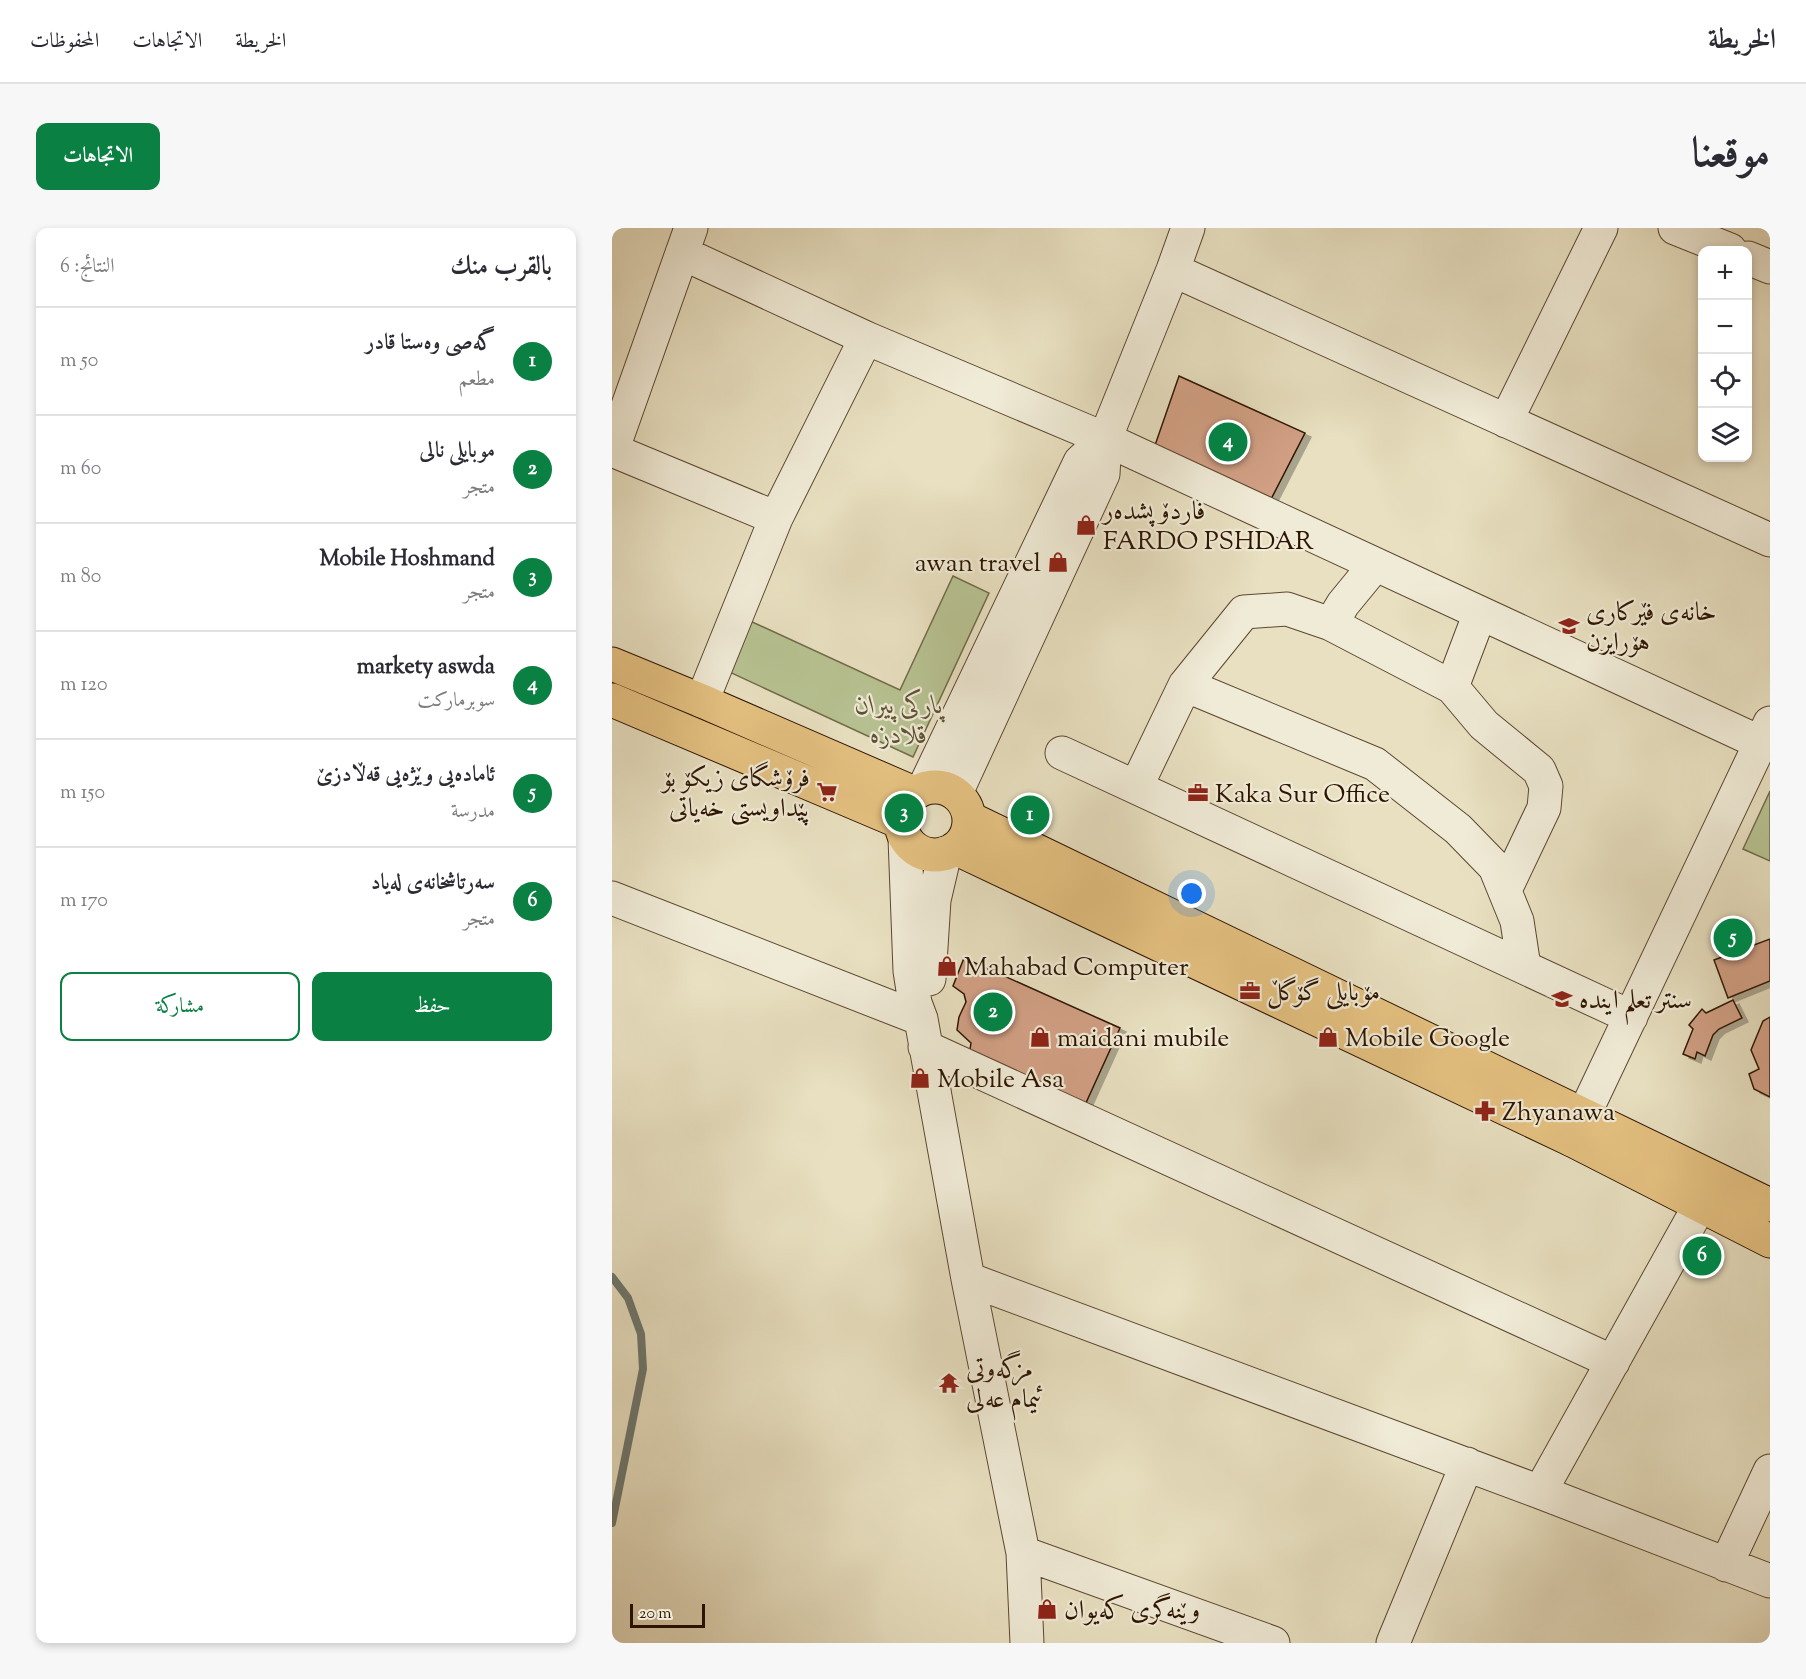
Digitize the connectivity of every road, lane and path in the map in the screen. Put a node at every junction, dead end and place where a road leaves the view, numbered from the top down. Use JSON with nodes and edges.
{"nodes":[{"id":1,"x":1188,"y":228,"type":"edge"},
{"id":2,"x":1601,"y":228,"type":"edge"},
{"id":3,"x":1675,"y":228,"type":"edge"},
{"id":4,"x":687,"y":241,"type":"edge"},
{"id":5,"x":1720,"y":246,"type":"edge"},
{"id":6,"x":1752,"y":260,"type":"edge"},
{"id":7,"x":1770,"y":267,"type":"edge"},
{"id":8,"x":1173,"y":270,"type":"junction"},
{"id":9,"x":866,"y":338,"type":"junction"},
{"id":10,"x":1506,"y":421,"type":"junction"},
{"id":11,"x":1105,"y":439,"type":"junction"},
{"id":12,"x":612,"y":451,"type":"edge"},
{"id":13,"x":776,"y":518,"type":"junction"},
{"id":14,"x":1770,"y":540,"type":"edge"},
{"id":15,"x":1375,"y":565,"type":"junction"},
{"id":16,"x":1480,"y":614,"type":"junction"},
{"id":17,"x":1331,"y":624,"type":"junction"},
{"id":18,"x":612,"y":664,"type":"edge"},
{"id":19,"x":1185,"y":685,"type":"junction"},
{"id":20,"x":1452,"y":687,"type":"junction"},
{"id":21,"x":612,"y":700,"type":"edge"},
{"id":22,"x":702,"y":701,"type":"junction"},
{"id":23,"x":1765,"y":733,"type":"edge"},
{"id":24,"x":1062,"y":753,"type":"dead end"},
{"id":25,"x":1136,"y":787,"type":"junction"},
{"id":26,"x":919,"y":791,"type":"junction"},
{"id":27,"x":962,"y":805,"type":"junction"},
{"id":28,"x":903,"y":830,"type":"junction"},
{"id":29,"x":950,"y":851,"type":"junction"},
{"id":30,"x":1505,"y":890,"type":"junction"},
{"id":31,"x":612,"y":898,"type":"edge"},
{"id":32,"x":1524,"y":967,"type":"junction"},
{"id":33,"x":1631,"y":1017,"type":"junction"},
{"id":34,"x":923,"y":1033,"type":"junction"},
{"id":35,"x":1579,"y":1127,"type":"junction"},
{"id":36,"x":1770,"y":1204,"type":"edge"},
{"id":37,"x":1700,"y":1205,"type":"junction"},
{"id":38,"x":1770,"y":1241,"type":"edge"},
{"id":39,"x":968,"y":1279,"type":"junction"},
{"id":40,"x":1613,"y":1362,"type":"junction"},
{"id":41,"x":1467,"y":1464,"type":"junction"},
{"id":42,"x":1770,"y":1471,"type":"edge"},
{"id":43,"x":1540,"y":1492,"type":"junction"},
{"id":44,"x":1023,"y":1553,"type":"junction"},
{"id":45,"x":1726,"y":1565,"type":"junction"},
{"id":46,"x":1770,"y":1581,"type":"edge"},
{"id":47,"x":1027,"y":1643,"type":"edge"},
{"id":48,"x":1273,"y":1643,"type":"edge"},
{"id":49,"x":1393,"y":1643,"type":"edge"}],
"edges":[{"from":1,"to":8,"type":"street"},
{"from":2,"to":10,"type":"street"},
{"from":3,"to":5,"type":"street"},
{"from":4,"to":9,"type":"street"},
{"from":4,"to":12,"type":"street"},
{"from":6,"to":7,"type":"street"},
{"from":8,"to":10,"type":"street"},
{"from":8,"to":11,"type":"street"},
{"from":9,"to":11,"type":"street"},
{"from":9,"to":13,"type":"street"},
{"from":10,"to":14,"type":"street"},
{"from":11,"to":15,"type":"street"},
{"from":11,"to":26,"type":"street"},
{"from":11,"to":27,"type":"street"},
{"from":12,"to":13,"type":"street"},
{"from":13,"to":22,"type":"street"},
{"from":15,"to":16,"type":"street"},
{"from":15,"to":17,"type":"street"},
{"from":16,"to":20,"type":"street"},
{"from":16,"to":23,"type":"street"},
{"from":17,"to":19,"type":"street"},
{"from":17,"to":20,"type":"street"},
{"from":18,"to":22,"type":"main road"},
{"from":19,"to":25,"type":"street"},
{"from":19,"to":30,"type":"street"},
{"from":20,"to":30,"type":"street"},
{"from":21,"to":28,"type":"main road"},
{"from":22,"to":26,"type":"main road"},
{"from":23,"to":33,"type":"street"},
{"from":24,"to":25,"type":"street"},
{"from":25,"to":32,"type":"street"},
{"from":26,"to":27,"type":"main road"},
{"from":26,"to":28,"type":"main road"},
{"from":27,"to":29,"type":"main road"},
{"from":27,"to":35,"type":"main road"},
{"from":28,"to":29,"type":"main road"},
{"from":28,"to":34,"type":"street"},
{"from":29,"to":34,"type":"street"},
{"from":29,"to":35,"type":"main road"},
{"from":30,"to":32,"type":"street"},
{"from":31,"to":34,"type":"street"},
{"from":32,"to":33,"type":"street"},
{"from":33,"to":35,"type":"street"},
{"from":34,"to":39,"type":"street"},
{"from":34,"to":40,"type":"street"},
{"from":35,"to":36,"type":"main road"},
{"from":35,"to":37,"type":"main road"},
{"from":37,"to":38,"type":"main road"},
{"from":37,"to":40,"type":"street"},
{"from":39,"to":41,"type":"street"},
{"from":39,"to":44,"type":"street"},
{"from":40,"to":43,"type":"street"},
{"from":41,"to":43,"type":"street"},
{"from":41,"to":49,"type":"street"},
{"from":42,"to":45,"type":"street"},
{"from":43,"to":45,"type":"street"},
{"from":44,"to":47,"type":"street"},
{"from":44,"to":48,"type":"street"},
{"from":45,"to":46,"type":"street"}]}
